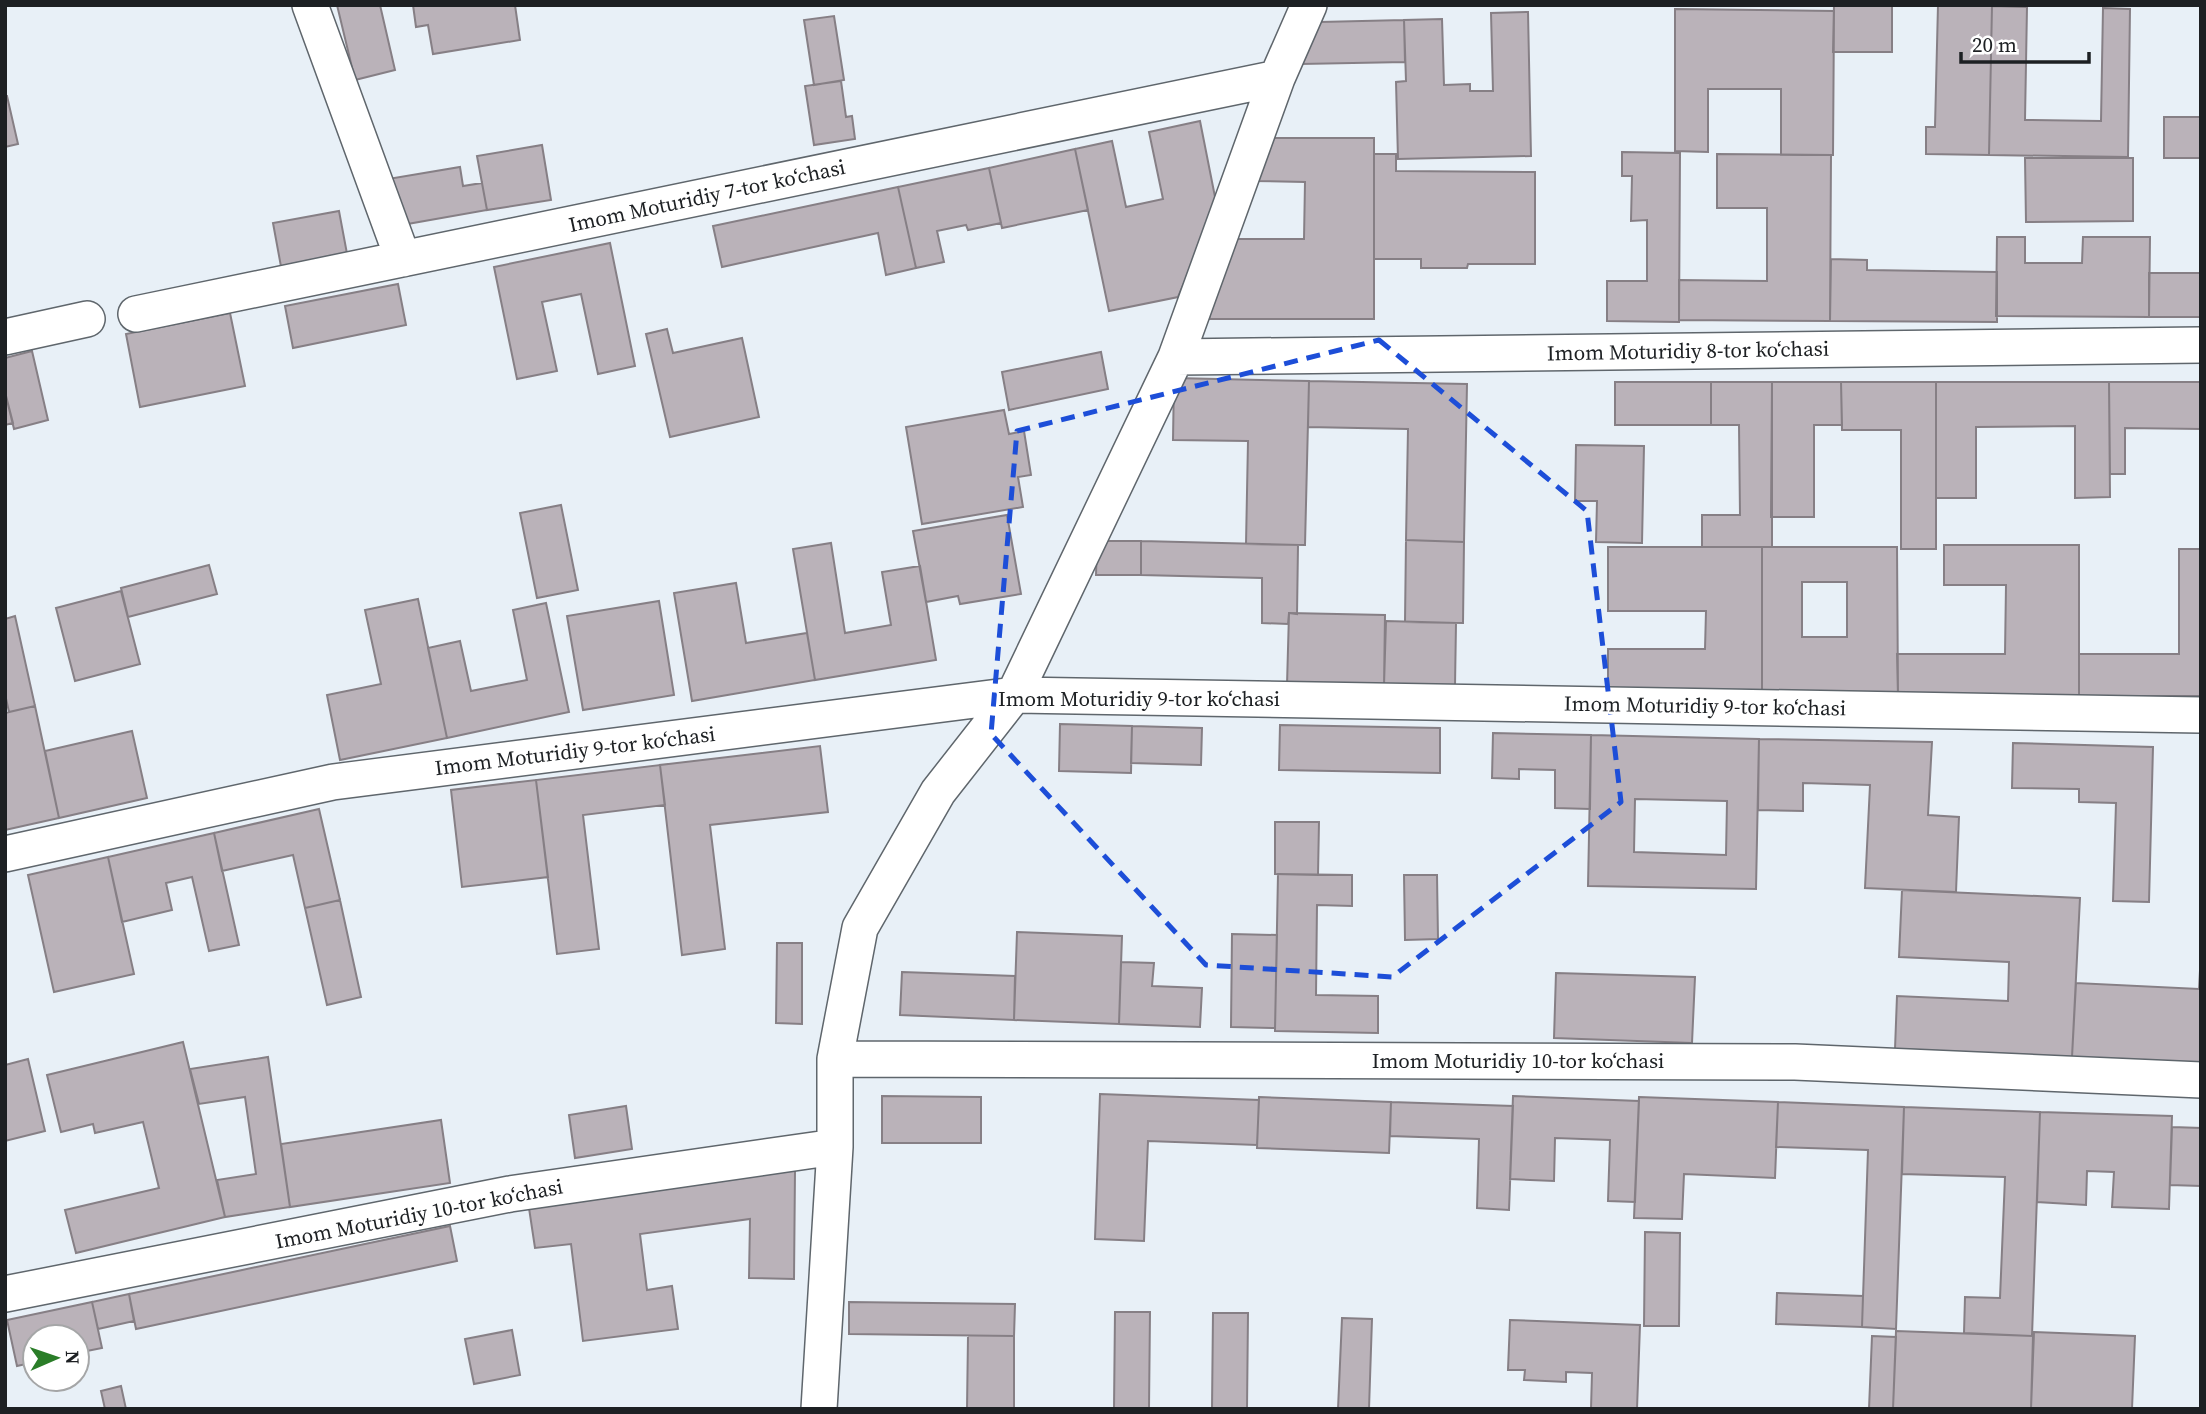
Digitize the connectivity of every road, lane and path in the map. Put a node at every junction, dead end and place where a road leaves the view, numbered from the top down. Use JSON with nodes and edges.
{"nodes":[{"id":1,"x":310,"y":5,"type":"edge"},
{"id":2,"x":1309,"y":5,"type":"edge"},
{"id":3,"x":1277,"y":78,"type":"junction"},
{"id":4,"x":403,"y":258,"type":"junction"},
{"id":5,"x":136,"y":314,"type":"dead end"},
{"id":6,"x":86,"y":319,"type":"dead end"},
{"id":7,"x":5,"y":337,"type":"edge"},
{"id":8,"x":2201,"y":345,"type":"edge"},
{"id":9,"x":1176,"y":356,"type":"junction"},
{"id":10,"x":1014,"y":695,"type":"junction"},
{"id":11,"x":2201,"y":715,"type":"edge"},
{"id":12,"x":5,"y":854,"type":"edge"},
{"id":13,"x":835,"y":1059,"type":"junction"},
{"id":14,"x":2201,"y":1080,"type":"edge"},
{"id":15,"x":835,"y":1147,"type":"junction"},
{"id":16,"x":5,"y":1294,"type":"edge"},
{"id":17,"x":819,"y":1409,"type":"edge"}],
"edges":[{"from":1,"to":4,"type":"street"},
{"from":2,"to":3,"type":"street"},
{"from":3,"to":4,"type":"street","name":"Imom Moturidiy 7-tor koʻchasi"},
{"from":3,"to":9,"type":"street"},
{"from":4,"to":5,"type":"street","name":"Imom Moturidiy 7-tor koʻchasi"},
{"from":6,"to":7,"type":"street"},
{"from":8,"to":9,"type":"street","name":"Imom Moturidiy 8-tor koʻchasi"},
{"from":9,"to":10,"type":"street"},
{"from":10,"to":11,"type":"street","name":"Imom Moturidiy 9-tor koʻchasi"},
{"from":10,"to":12,"type":"street","name":"Imom Moturidiy 9-tor koʻchasi"},
{"from":10,"to":13,"type":"street"},
{"from":13,"to":14,"type":"street","name":"Imom Moturidiy 10-tor koʻchasi"},
{"from":13,"to":15,"type":"street"},
{"from":15,"to":16,"type":"street","name":"Imom Moturidiy 10-tor koʻchasi"},
{"from":15,"to":17,"type":"street"}]}
